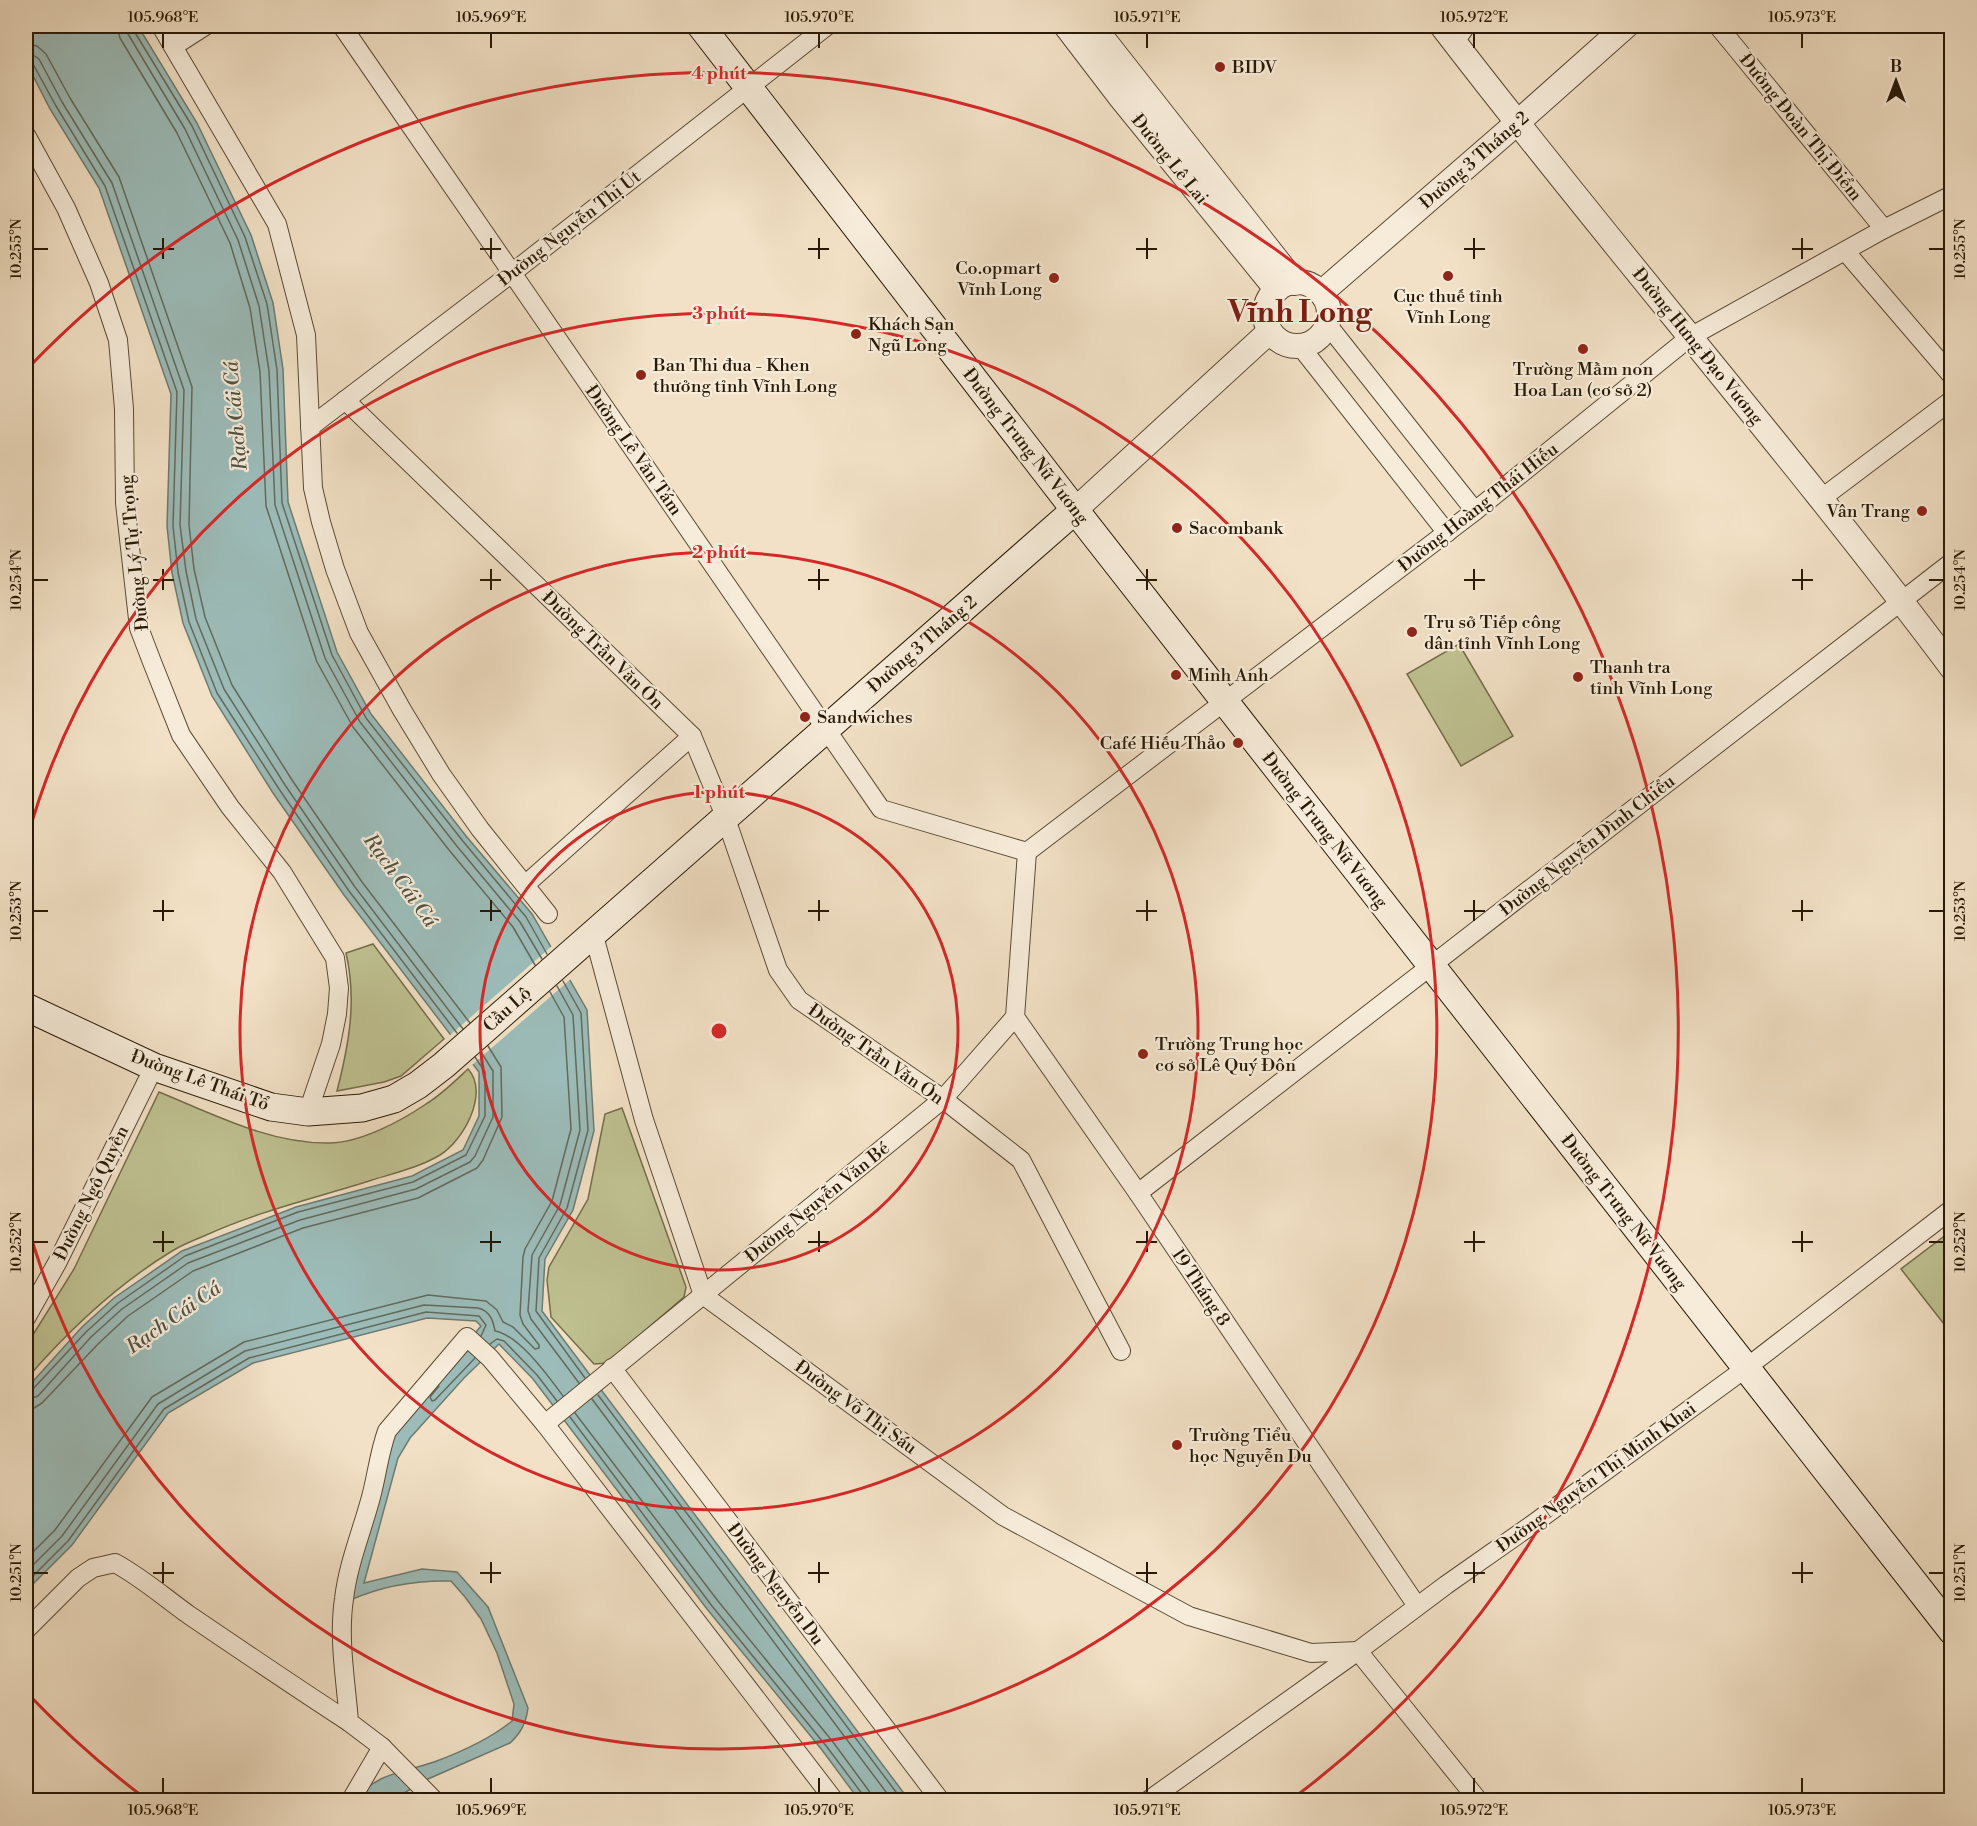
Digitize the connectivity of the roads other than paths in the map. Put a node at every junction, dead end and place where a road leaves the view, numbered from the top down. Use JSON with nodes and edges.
{"nodes":[{"id":1,"x":161,"y":26,"type":"edge"},
{"id":2,"x":206,"y":26,"type":"edge"},
{"id":3,"x":342,"y":26,"type":"edge"},
{"id":4,"x":701,"y":26,"type":"edge"},
{"id":5,"x":827,"y":26,"type":"edge"},
{"id":6,"x":1066,"y":26,"type":"edge"},
{"id":7,"x":1093,"y":26,"type":"edge"},
{"id":8,"x":1626,"y":26,"type":"edge"},
{"id":9,"x":1718,"y":26,"type":"edge"},
{"id":10,"x":1454,"y":31,"type":"edge"},
{"id":11,"x":174,"y":46,"type":"junction"},
{"id":12,"x":749,"y":88,"type":"junction"},
{"id":13,"x":1517,"y":123,"type":"junction"},
{"id":14,"x":26,"y":135,"type":"edge"},
{"id":15,"x":1952,"y":195,"type":"edge"},
{"id":16,"x":1884,"y":229,"type":"junction"},
{"id":17,"x":1845,"y":251,"type":"junction"},
{"id":18,"x":512,"y":273,"type":"junction"},
{"id":19,"x":1286,"y":287,"type":"junction"},
{"id":20,"x":1321,"y":293,"type":"junction"},
{"id":21,"x":1328,"y":324,"type":"junction"},
{"id":22,"x":1270,"y":332,"type":"junction"},
{"id":23,"x":1690,"y":337,"type":"junction"},
{"id":24,"x":1300,"y":346,"type":"junction"},
{"id":25,"x":1952,"y":376,"type":"edge"},
{"id":26,"x":345,"y":400,"type":"junction"},
{"id":27,"x":1952,"y":400,"type":"edge"},
{"id":28,"x":310,"y":427,"type":"junction"},
{"id":29,"x":1822,"y":498,"type":"junction"},
{"id":30,"x":1075,"y":510,"type":"junction"},
{"id":31,"x":1475,"y":511,"type":"junction"},
{"id":32,"x":1447,"y":533,"type":"junction"},
{"id":33,"x":1952,"y":562,"type":"edge"},
{"id":34,"x":1902,"y":601,"type":"junction"},
{"id":35,"x":1952,"y":668,"type":"edge"},
{"id":36,"x":1225,"y":702,"type":"junction"},
{"id":37,"x":826,"y":728,"type":"junction"},
{"id":38,"x":692,"y":736,"type":"junction"},
{"id":39,"x":725,"y":816,"type":"junction"},
{"id":40,"x":1027,"y":852,"type":"junction"},
{"id":41,"x":525,"y":885,"type":"junction"},
{"id":42,"x":548,"y":914,"type":"dead end"},
{"id":43,"x":593,"y":932,"type":"junction"},
{"id":44,"x":570,"y":952,"type":"joint"},
{"id":45,"x":1431,"y":966,"type":"junction"},
{"id":46,"x":26,"y":1007,"type":"edge"},
{"id":47,"x":1015,"y":1017,"type":"junction"},
{"id":48,"x":444,"y":1065,"type":"joint"},
{"id":49,"x":154,"y":1067,"type":"junction"},
{"id":50,"x":943,"y":1099,"type":"junction"},
{"id":51,"x":308,"y":1112,"type":"junction"},
{"id":52,"x":1138,"y":1193,"type":"junction"},
{"id":53,"x":1952,"y":1209,"type":"edge"},
{"id":54,"x":703,"y":1295,"type":"junction"},
{"id":55,"x":26,"y":1318,"type":"edge"},
{"id":56,"x":1121,"y":1351,"type":"dead end"},
{"id":57,"x":1746,"y":1368,"type":"junction"},
{"id":58,"x":609,"y":1371,"type":"junction"},
{"id":59,"x":551,"y":1419,"type":"junction"},
{"id":60,"x":1417,"y":1606,"type":"junction"},
{"id":61,"x":26,"y":1630,"type":"edge"},
{"id":62,"x":1952,"y":1631,"type":"edge"},
{"id":63,"x":1358,"y":1651,"type":"junction"},
{"id":64,"x":349,"y":1722,"type":"junction"},
{"id":65,"x":386,"y":1751,"type":"junction"},
{"id":66,"x":351,"y":1800,"type":"edge"},
{"id":67,"x":434,"y":1800,"type":"edge"},
{"id":68,"x":834,"y":1800,"type":"edge"},
{"id":69,"x":940,"y":1800,"type":"edge"},
{"id":70,"x":1149,"y":1800,"type":"edge"},
{"id":71,"x":1478,"y":1800,"type":"edge"}],
"edges":[{"from":1,"to":11,"type":"street"},
{"from":2,"to":11,"type":"street"},
{"from":3,"to":18,"type":"street","name":"Đường Lê Văn Tám"},
{"from":4,"to":12,"type":"main road","name":"Đường Trưng Nữ Vương"},
{"from":5,"to":12,"type":"street","name":"Đường Nguyễn Thị Út"},
{"from":6,"to":19,"type":"street","name":"Đường Lê Lai"},
{"from":7,"to":19,"type":"street","name":"Đường Lê Lai"},
{"from":8,"to":13,"type":"street","name":"Đường 3 Tháng 2"},
{"from":9,"to":16,"type":"street","name":"Đường Đoàn Thị Điểm"},
{"from":10,"to":13,"type":"street","name":"Đường Hưng Đạo Vương"},
{"from":11,"to":28,"type":"street"},
{"from":12,"to":18,"type":"street","name":"Đường Nguyễn Thị Út"},
{"from":12,"to":30,"type":"main road","name":"Đường Trưng Nữ Vương"},
{"from":13,"to":20,"type":"street","name":"Đường 3 Tháng 2"},
{"from":13,"to":23,"type":"street","name":"Đường Hưng Đạo Vương"},
{"from":14,"to":51,"type":"street","name":"Đường Lý Tự Trọng"},
{"from":15,"to":16,"type":"street","name":"Đường Hoàng Thái Hiếu"},
{"from":16,"to":17,"type":"street","name":"Đường Hoàng Thái Hiếu"},
{"from":17,"to":23,"type":"street","name":"Đường Hoàng Thái Hiếu"},
{"from":17,"to":25,"type":"street"},
{"from":18,"to":26,"type":"street","name":"Đường Nguyễn Thị Út"},
{"from":18,"to":37,"type":"street","name":"Đường Lê Văn Tám"},
{"from":19,"to":20,"type":"street"},
{"from":19,"to":22,"type":"street"},
{"from":20,"to":21,"type":"street"},
{"from":21,"to":24,"type":"street"},
{"from":21,"to":31,"type":"street"},
{"from":22,"to":24,"type":"street"},
{"from":22,"to":30,"type":"street","name":"Đường 3 Tháng 2"},
{"from":23,"to":29,"type":"street","name":"Đường Hưng Đạo Vương"},
{"from":23,"to":31,"type":"street","name":"Đường Hoàng Thái Hiếu"},
{"from":24,"to":32,"type":"street"},
{"from":26,"to":28,"type":"street","name":"Đường Nguyễn Thị Út"},
{"from":26,"to":38,"type":"street","name":"Đường Trần Văn Ơn"},
{"from":27,"to":29,"type":"street"},
{"from":28,"to":41,"type":"street"},
{"from":29,"to":34,"type":"street","name":"Đường Hưng Đạo Vương"},
{"from":30,"to":36,"type":"main road","name":"Đường Trưng Nữ Vương"},
{"from":30,"to":37,"type":"main road","name":"Đường 3 Tháng 2"},
{"from":31,"to":32,"type":"street","name":"Đường Hoàng Thái Hiếu"},
{"from":32,"to":36,"type":"street","name":"Đường Hoàng Thái Hiếu"},
{"from":33,"to":34,"type":"street","name":"Đường Nguyễn Đình Chiểu"},
{"from":34,"to":35,"type":"street","name":"Đường Hưng Đạo Vương"},
{"from":34,"to":45,"type":"street","name":"Đường Nguyễn Đình Chiểu"},
{"from":36,"to":40,"type":"street","name":"Đường Hoàng Thái Hiếu"},
{"from":36,"to":45,"type":"main road","name":"Đường Trưng Nữ Vương"},
{"from":37,"to":39,"type":"main road","name":"Đường 3 Tháng 2"},
{"from":37,"to":40,"type":"street","name":"Đường Lê Văn Tám"},
{"from":38,"to":39,"type":"street","name":"Đường Trần Văn Ơn"},
{"from":38,"to":41,"type":"street"},
{"from":39,"to":43,"type":"main road","name":"Đường 3 Tháng 2"},
{"from":39,"to":50,"type":"street","name":"Đường Trần Văn Ơn"},
{"from":40,"to":47,"type":"street"},
{"from":41,"to":42,"type":"street"},
{"from":43,"to":44,"type":"main road","name":"Đường 3 Tháng 2"},
{"from":43,"to":54,"type":"street"},
{"from":44,"to":48,"type":"main road","name":"Cầu Lộ"},
{"from":45,"to":52,"type":"street","name":"Đường Nguyễn Đình Chiểu"},
{"from":45,"to":57,"type":"main road","name":"Đường Trưng Nữ Vương"},
{"from":46,"to":49,"type":"main road","name":"Đường Lê Thái Tổ"},
{"from":47,"to":50,"type":"street","name":"Đường Nguyễn Văn Bé"},
{"from":47,"to":52,"type":"street","name":"19 Tháng 8"},
{"from":48,"to":51,"type":"main road","name":"Đường Lê Thái Tổ"},
{"from":49,"to":51,"type":"main road","name":"Đường Lê Thái Tổ"},
{"from":49,"to":55,"type":"street","name":"Đường Ngô Quyền"},
{"from":50,"to":54,"type":"street","name":"Đường Nguyễn Văn Bé"},
{"from":50,"to":56,"type":"street","name":"Đường Trần Văn Ơn"},
{"from":52,"to":60,"type":"street","name":"19 Tháng 8"},
{"from":53,"to":57,"type":"street","name":"Đường Nguyễn Thị Minh Khai"},
{"from":54,"to":58,"type":"street","name":"Đường Nguyễn Văn Bé"},
{"from":54,"to":63,"type":"street","name":"Đường Võ Thị Sáu"},
{"from":57,"to":60,"type":"street","name":"Đường Nguyễn Thị Minh Khai"},
{"from":57,"to":62,"type":"main road","name":"Đường Trưng Nữ Vương"},
{"from":58,"to":59,"type":"street","name":"Đường Nguyễn Văn Bé"},
{"from":58,"to":69,"type":"street","name":"Đường Nguyễn Du"},
{"from":59,"to":64,"type":"street"},
{"from":59,"to":68,"type":"street"},
{"from":60,"to":63,"type":"street","name":"Đường Nguyễn Thị Minh Khai"},
{"from":61,"to":64,"type":"street"},
{"from":63,"to":70,"type":"street","name":"Đường Nguyễn Thị Minh Khai"},
{"from":63,"to":71,"type":"street"},
{"from":64,"to":65,"type":"street"},
{"from":65,"to":66,"type":"street"},
{"from":65,"to":67,"type":"street"}]}
